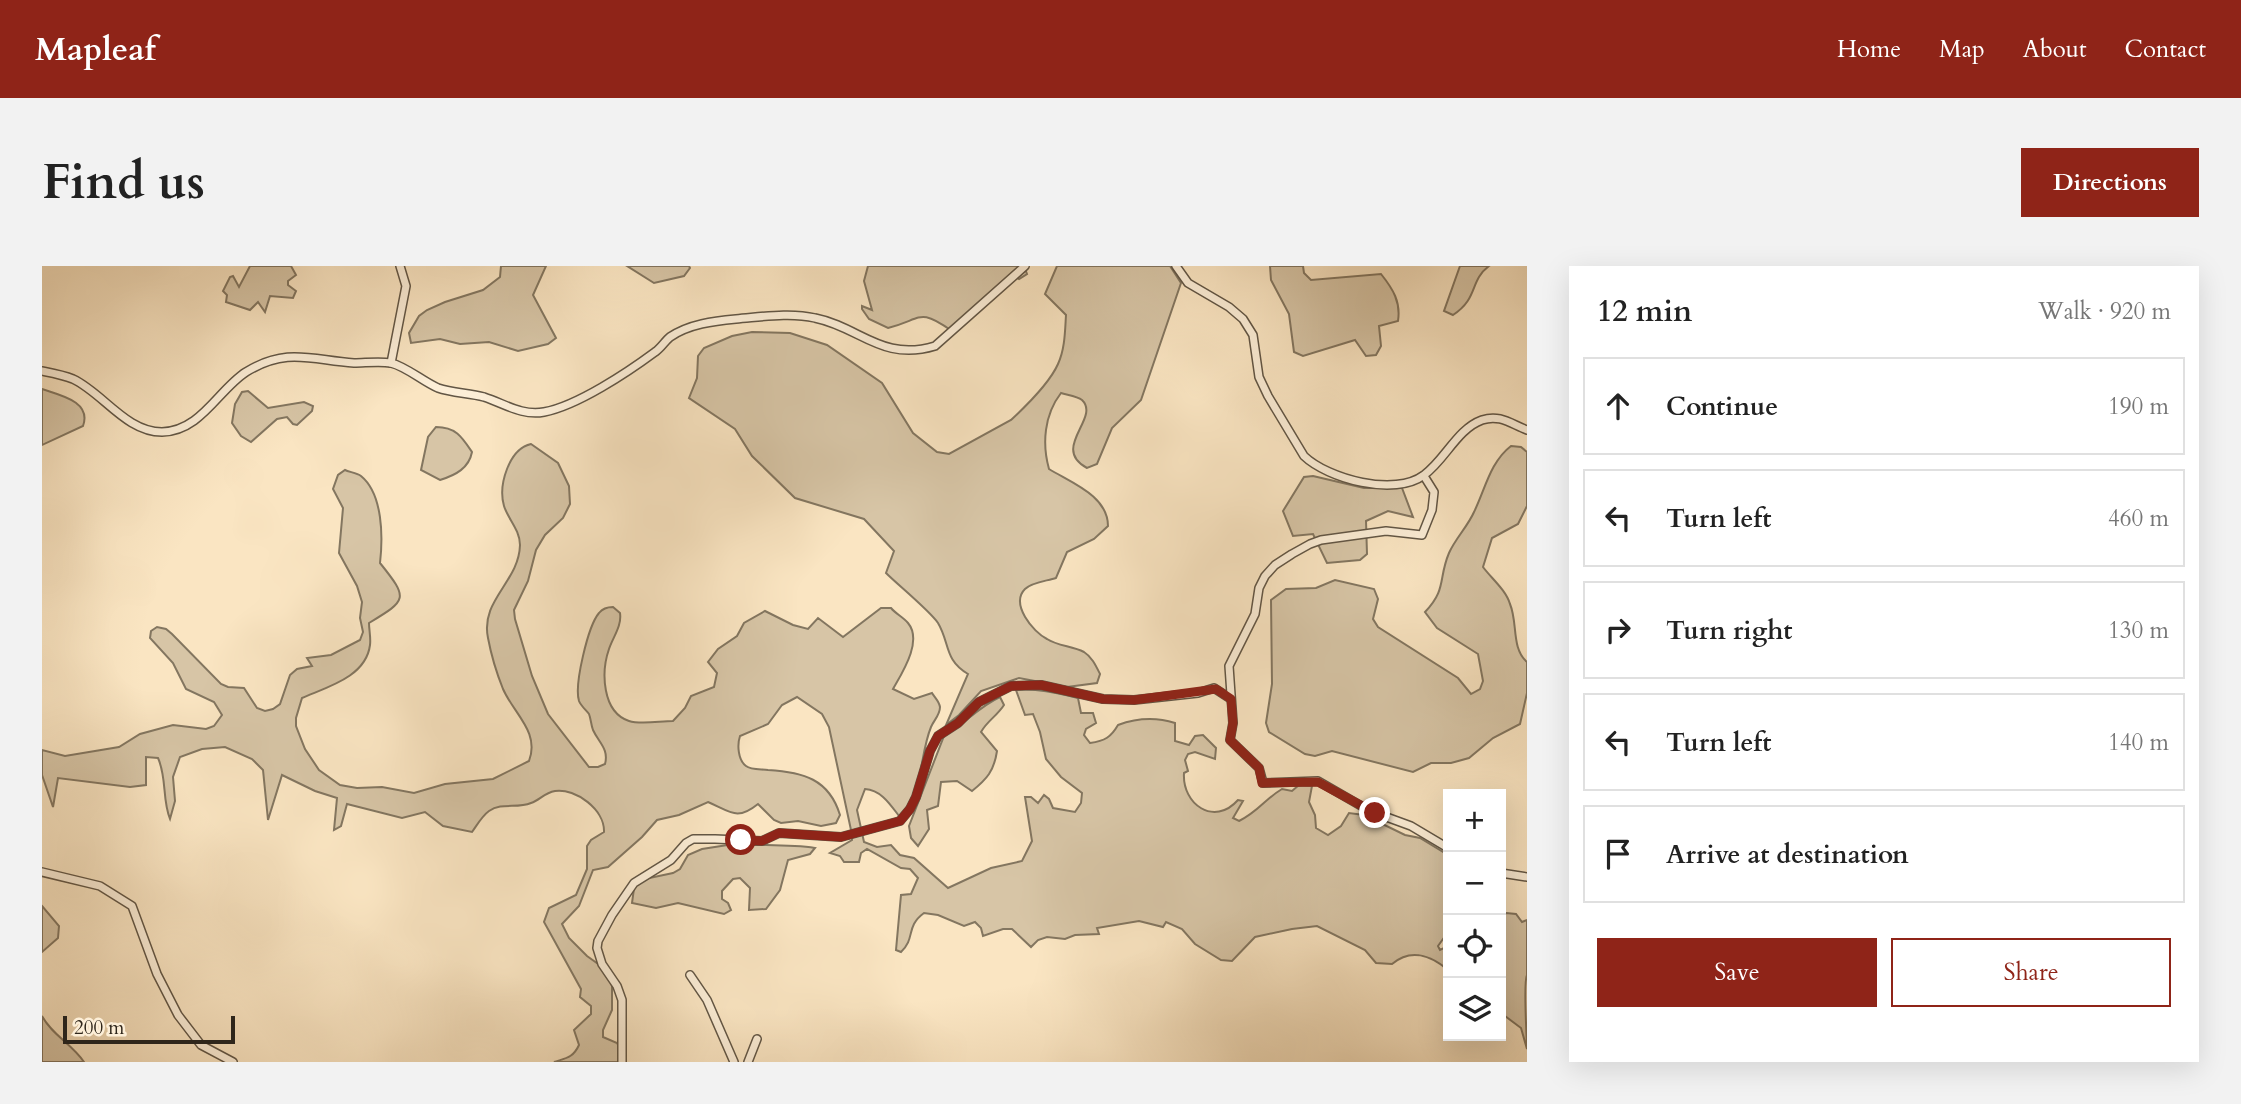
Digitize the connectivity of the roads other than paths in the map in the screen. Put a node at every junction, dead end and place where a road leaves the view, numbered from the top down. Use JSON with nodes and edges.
{"nodes":[{"id":1,"x":400,"y":266,"type":"edge"},
{"id":2,"x":1025,"y":266,"type":"edge"},
{"id":3,"x":1176,"y":266,"type":"edge"},
{"id":4,"x":391,"y":363,"type":"junction"},
{"id":5,"x":42,"y":371,"type":"edge"},
{"id":6,"x":1527,"y":430,"type":"edge"},
{"id":7,"x":1424,"y":475,"type":"junction"},
{"id":8,"x":1231,"y":699,"type":"junction"},
{"id":9,"x":1443,"y":845,"type":"edge"},
{"id":10,"x":42,"y":872,"type":"edge"},
{"id":11,"x":1506,"y":874,"type":"edge"},
{"id":12,"x":1527,"y":877,"type":"edge"},
{"id":13,"x":690,"y":975,"type":"dead end"},
{"id":14,"x":757,"y":1039,"type":"dead end"},
{"id":15,"x":233,"y":1062,"type":"edge"},
{"id":16,"x":622,"y":1062,"type":"edge"},
{"id":17,"x":734,"y":1062,"type":"edge"},
{"id":18,"x":748,"y":1062,"type":"edge"}],
"edges":[{"from":1,"to":4,"type":"street"},
{"from":2,"to":4,"type":"street"},
{"from":3,"to":7,"type":"street"},
{"from":4,"to":5,"type":"street"},
{"from":6,"to":7,"type":"street"},
{"from":7,"to":8,"type":"street"},
{"from":8,"to":9,"type":"street"},
{"from":8,"to":16,"type":"street"},
{"from":10,"to":15,"type":"street"},
{"from":11,"to":12,"type":"street"},
{"from":13,"to":17,"type":"street"},
{"from":14,"to":18,"type":"street"}]}
